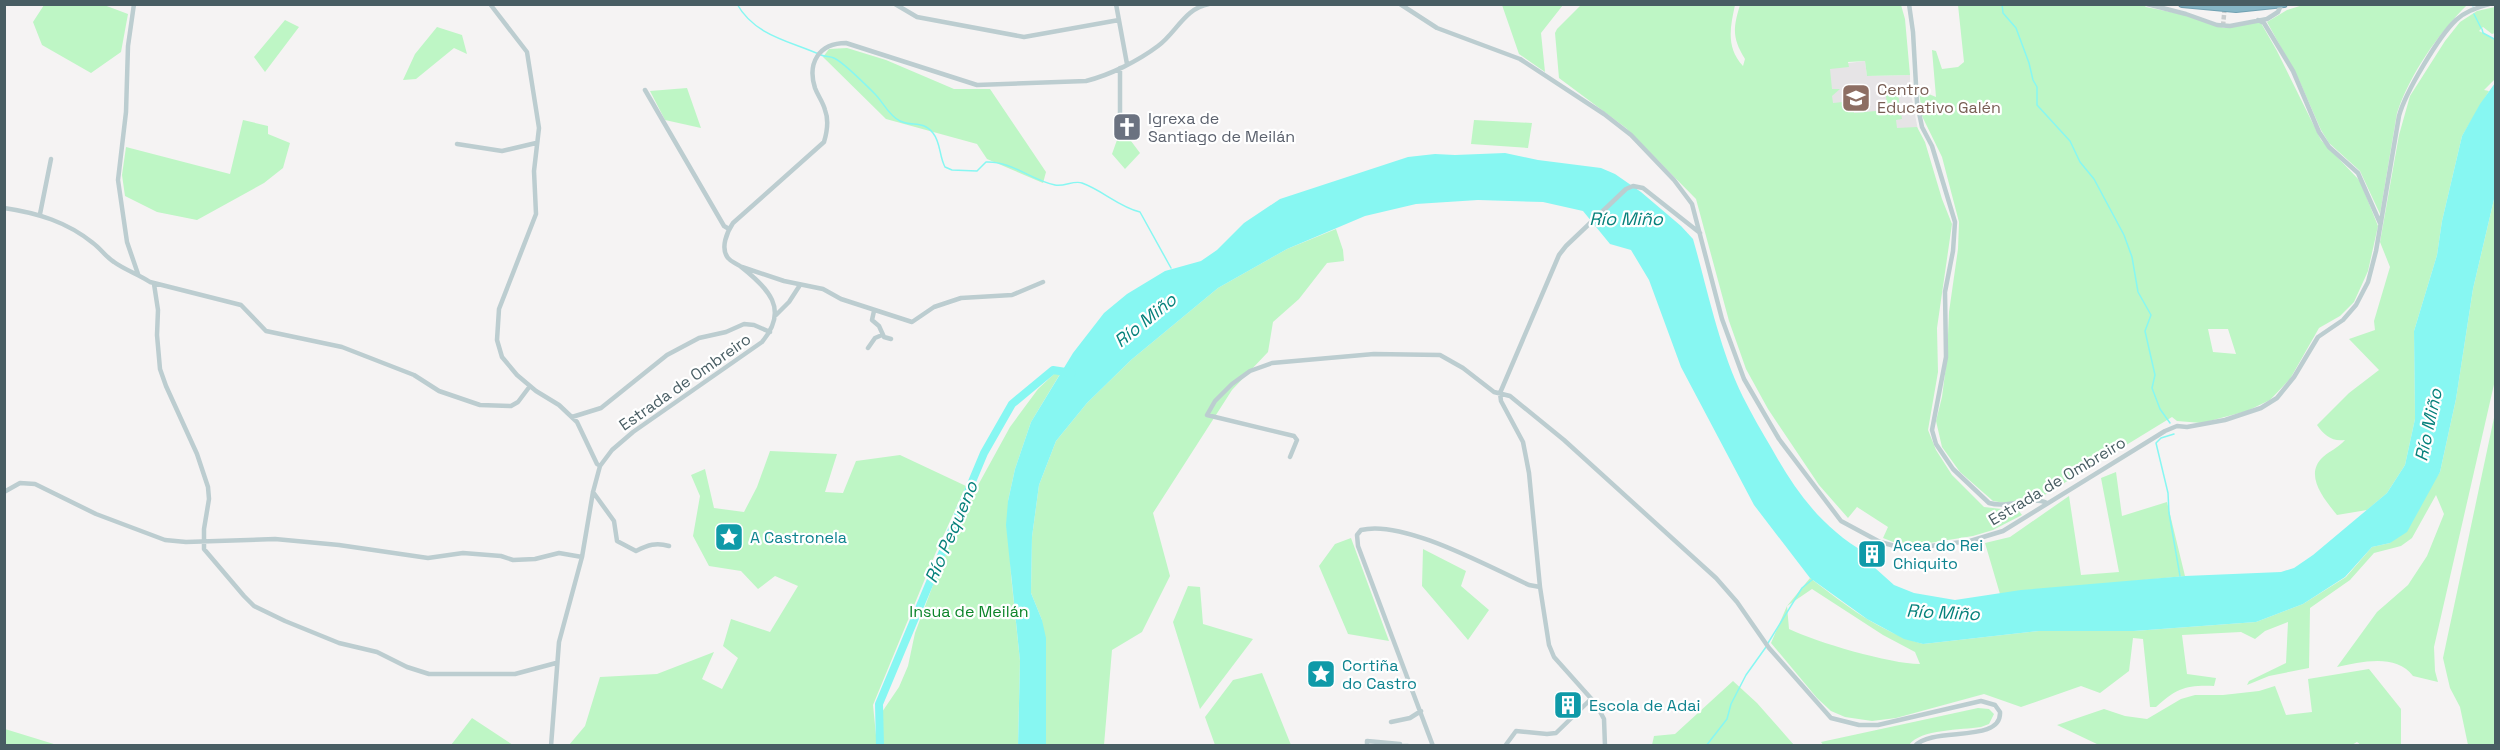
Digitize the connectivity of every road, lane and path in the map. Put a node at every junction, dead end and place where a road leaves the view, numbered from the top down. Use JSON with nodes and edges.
{"nodes":[{"id":1,"x":134,"y":4,"type":"edge"},
{"id":2,"x":490,"y":4,"type":"edge"},
{"id":3,"x":895,"y":4,"type":"edge"},
{"id":4,"x":1116,"y":4,"type":"edge"},
{"id":5,"x":1209,"y":4,"type":"edge"},
{"id":6,"x":1400,"y":4,"type":"edge"},
{"id":7,"x":1909,"y":4,"type":"edge"},
{"id":8,"x":2147,"y":4,"type":"edge"},
{"id":9,"x":2182,"y":4,"type":"edge"},
{"id":10,"x":2247,"y":4,"type":"edge"},
{"id":11,"x":2489,"y":4,"type":"edge"},
{"id":12,"x":2282,"y":5,"type":"edge"},
{"id":13,"x":2256,"y":8,"type":"junction"},
{"id":14,"x":1119,"y":20,"type":"junction"},
{"id":15,"x":2258,"y":20,"type":"junction"},
{"id":16,"x":1127,"y":64,"type":"junction"},
{"id":17,"x":1120,"y":68,"type":"junction"},
{"id":18,"x":645,"y":90,"type":"dead end"},
{"id":19,"x":1120,"y":114,"type":"dead end"},
{"id":20,"x":537,"y":143,"type":"junction"},
{"id":21,"x":457,"y":144,"type":"dead end"},
{"id":22,"x":51,"y":159,"type":"dead end"},
{"id":23,"x":4,"y":208,"type":"edge"},
{"id":24,"x":40,"y":214,"type":"junction"},
{"id":25,"x":2380,"y":224,"type":"junction"},
{"id":26,"x":729,"y":229,"type":"junction"},
{"id":27,"x":1700,"y":234,"type":"junction"},
{"id":28,"x":740,"y":266,"type":"junction"},
{"id":29,"x":138,"y":274,"type":"junction"},
{"id":30,"x":1043,"y":282,"type":"dead end"},
{"id":31,"x":154,"y":284,"type":"junction"},
{"id":32,"x":800,"y":285,"type":"junction"},
{"id":33,"x":874,"y":311,"type":"junction"},
{"id":34,"x":776,"y":315,"type":"junction"},
{"id":35,"x":770,"y":333,"type":"junction"},
{"id":36,"x":882,"y":335,"type":"junction"},
{"id":37,"x":891,"y":339,"type":"dead end"},
{"id":38,"x":868,"y":348,"type":"dead end"},
{"id":39,"x":530,"y":386,"type":"junction"},
{"id":40,"x":1500,"y":393,"type":"junction"},
{"id":41,"x":572,"y":417,"type":"junction"},
{"id":42,"x":1290,"y":457,"type":"dead end"},
{"id":43,"x":600,"y":466,"type":"junction"},
{"id":44,"x":4,"y":492,"type":"edge"},
{"id":45,"x":593,"y":492,"type":"junction"},
{"id":46,"x":2047,"y":503,"type":"junction"},
{"id":47,"x":203,"y":540,"type":"junction"},
{"id":48,"x":669,"y":546,"type":"dead end"},
{"id":49,"x":582,"y":557,"type":"junction"},
{"id":50,"x":1540,"y":587,"type":"junction"},
{"id":51,"x":556,"y":663,"type":"junction"},
{"id":52,"x":1591,"y":699,"type":"junction"},
{"id":53,"x":1421,"y":711,"type":"junction"},
{"id":54,"x":1391,"y":723,"type":"dead end"},
{"id":55,"x":1400,"y":745,"type":"edge"},
{"id":56,"x":552,"y":746,"type":"edge"},
{"id":57,"x":1367,"y":746,"type":"edge"},
{"id":58,"x":1408,"y":746,"type":"edge"},
{"id":59,"x":1433,"y":746,"type":"edge"},
{"id":60,"x":1505,"y":746,"type":"edge"},
{"id":61,"x":1605,"y":746,"type":"edge"},
{"id":62,"x":1915,"y":746,"type":"edge"}],
"edges":[{"from":1,"to":29,"type":"street"},
{"from":2,"to":20,"type":"street"},
{"from":3,"to":14,"type":"street"},
{"from":4,"to":14,"type":"street"},
{"from":5,"to":16,"type":"street"},
{"from":6,"to":27,"type":"street","name":"Estrada de Ombreiro"},
{"from":7,"to":46,"type":"street"},
{"from":8,"to":15,"type":"street"},
{"from":9,"to":13,"type":"highway"},
{"from":10,"to":13,"type":"street"},
{"from":11,"to":25,"type":"street","name":"Estrada de Ombreiro"},
{"from":12,"to":13,"type":"highway"},
{"from":12,"to":15,"type":"street"},
{"from":14,"to":16,"type":"street"},
{"from":15,"to":25,"type":"street"},
{"from":16,"to":17,"type":"street"},
{"from":17,"to":19,"type":"street"},
{"from":17,"to":26,"type":"street"},
{"from":18,"to":26,"type":"street"},
{"from":20,"to":21,"type":"street"},
{"from":20,"to":39,"type":"street"},
{"from":22,"to":24,"type":"street"},
{"from":23,"to":24,"type":"street"},
{"from":24,"to":29,"type":"street"},
{"from":25,"to":46,"type":"street","name":"Estrada de Ombreiro"},
{"from":26,"to":28,"type":"street"},
{"from":27,"to":40,"type":"street"},
{"from":27,"to":46,"type":"street","name":"Estrada de Ombreiro"},
{"from":28,"to":32,"type":"street"},
{"from":28,"to":34,"type":"street"},
{"from":29,"to":31,"type":"street"},
{"from":30,"to":33,"type":"street"},
{"from":31,"to":39,"type":"street"},
{"from":31,"to":47,"type":"street"},
{"from":32,"to":33,"type":"street"},
{"from":32,"to":34,"type":"street"},
{"from":33,"to":36,"type":"street"},
{"from":34,"to":35,"type":"street","name":"Estrada de Ombreiro"},
{"from":35,"to":41,"type":"street"},
{"from":35,"to":43,"type":"street","name":"Estrada de Ombreiro"},
{"from":36,"to":37,"type":"street"},
{"from":36,"to":38,"type":"street"},
{"from":39,"to":41,"type":"street"},
{"from":40,"to":42,"type":"street"},
{"from":40,"to":50,"type":"street"},
{"from":40,"to":62,"type":"street"},
{"from":41,"to":43,"type":"street"},
{"from":43,"to":45,"type":"street","name":"Estrada de Ombreiro"},
{"from":44,"to":47,"type":"street"},
{"from":45,"to":48,"type":"street"},
{"from":45,"to":49,"type":"street","name":"Estrada de Ombreiro"},
{"from":47,"to":49,"type":"street"},
{"from":47,"to":51,"type":"street"},
{"from":49,"to":51,"type":"street","name":"Estrada de Ombreiro"},
{"from":50,"to":52,"type":"street"},
{"from":50,"to":53,"type":"street"},
{"from":51,"to":56,"type":"street","name":"Estrada de Ombreiro"},
{"from":52,"to":60,"type":"street"},
{"from":52,"to":61,"type":"street"},
{"from":53,"to":54,"type":"street"},
{"from":53,"to":59,"type":"street"},
{"from":55,"to":57,"type":"street"},
{"from":55,"to":58,"type":"street"}]}
